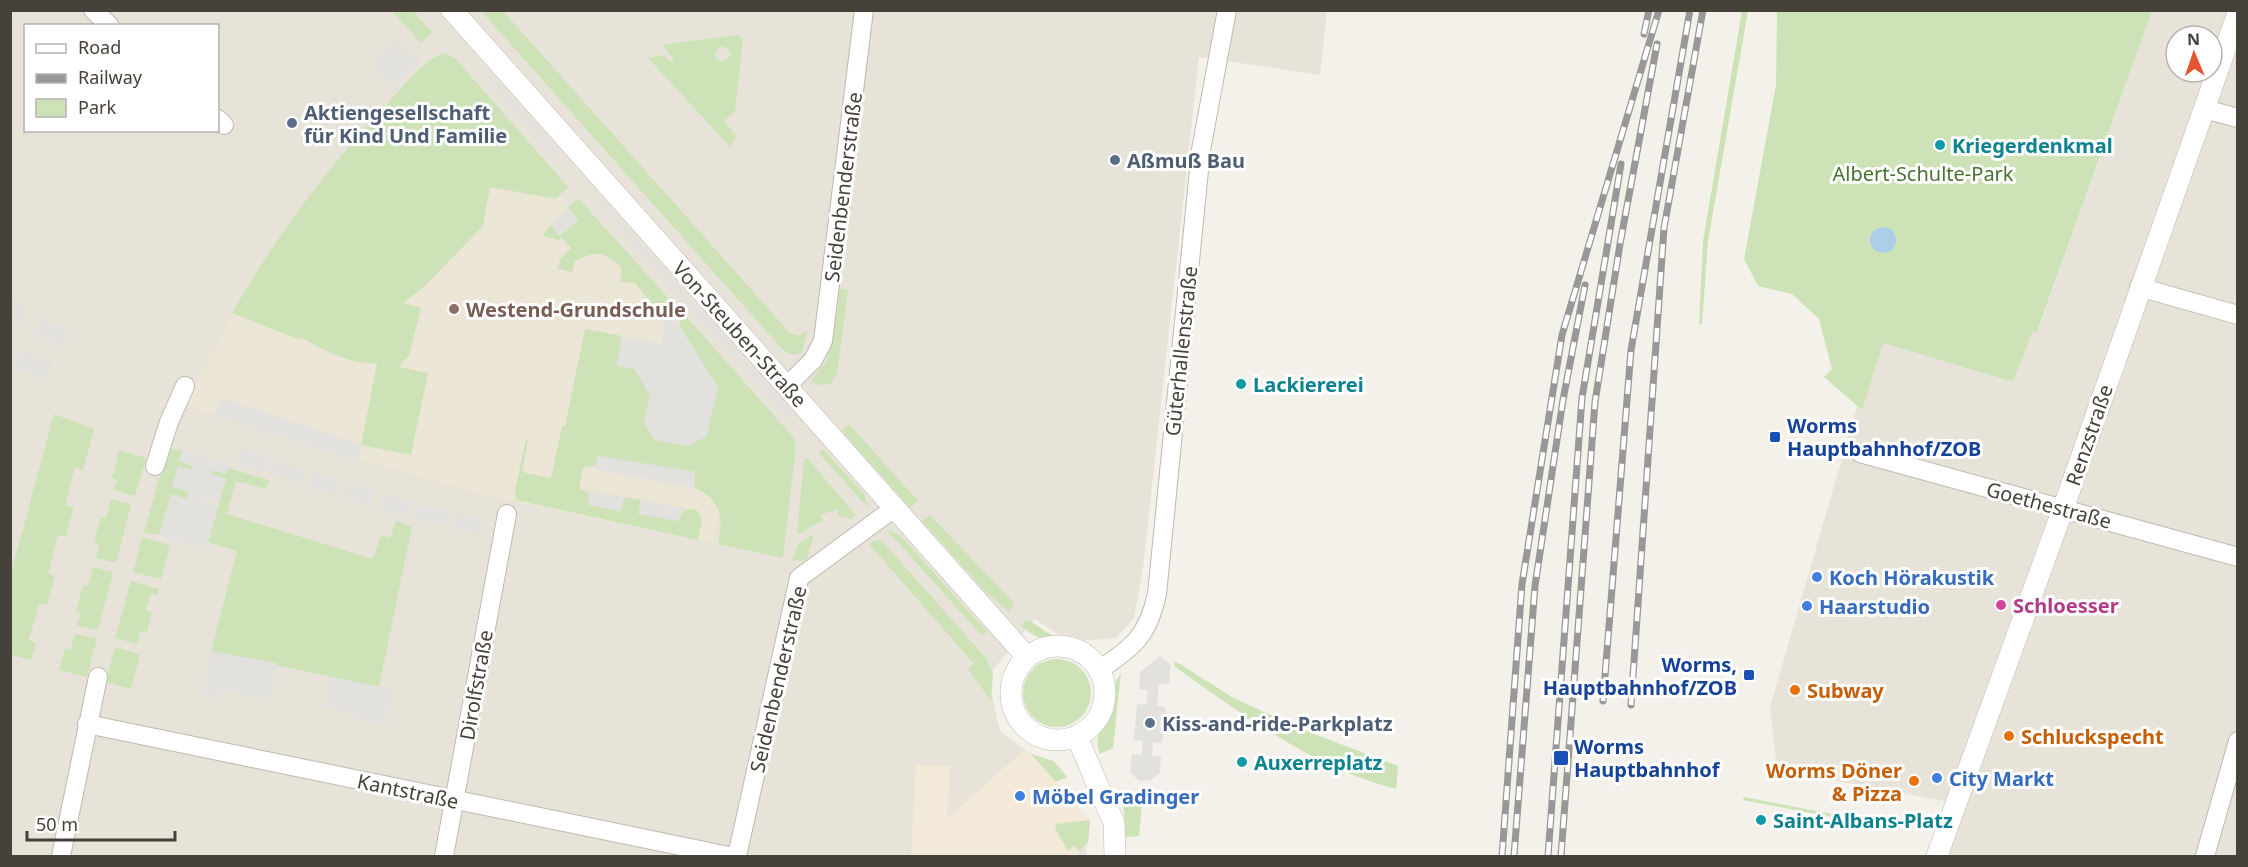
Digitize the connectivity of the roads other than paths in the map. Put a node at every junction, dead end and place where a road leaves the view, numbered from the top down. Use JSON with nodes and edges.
{"nodes":[{"id":1,"x":93,"y":10,"type":"edge"},
{"id":2,"x":452,"y":10,"type":"edge"},
{"id":3,"x":864,"y":10,"type":"edge"},
{"id":4,"x":1227,"y":10,"type":"edge"},
{"id":5,"x":2238,"y":13,"type":"edge"},
{"id":6,"x":108,"y":24,"type":"edge"},
{"id":7,"x":2204,"y":109,"type":"junction"},
{"id":8,"x":2238,"y":118,"type":"edge"},
{"id":9,"x":2139,"y":287,"type":"junction"},
{"id":10,"x":2238,"y":315,"type":"edge"},
{"id":11,"x":185,"y":386,"type":"dead end"},
{"id":12,"x":787,"y":386,"type":"junction"},
{"id":13,"x":1860,"y":453,"type":"dead end"},
{"id":14,"x":155,"y":466,"type":"dead end"},
{"id":15,"x":893,"y":509,"type":"junction"},
{"id":16,"x":2063,"y":509,"type":"junction"},
{"id":17,"x":507,"y":514,"type":"dead end"},
{"id":18,"x":2238,"y":557,"type":"edge"},
{"id":19,"x":1027,"y":657,"type":"junction"},
{"id":20,"x":1099,"y":670,"type":"junction"},
{"id":21,"x":99,"y":677,"type":"dead end"},
{"id":22,"x":87,"y":723,"type":"junction"},
{"id":23,"x":1077,"y":737,"type":"junction"},
{"id":24,"x":2238,"y":741,"type":"edge"},
{"id":25,"x":455,"y":801,"type":"junction"},
{"id":26,"x":61,"y":856,"type":"edge"},
{"id":27,"x":444,"y":856,"type":"edge"},
{"id":28,"x":729,"y":856,"type":"edge"},
{"id":29,"x":736,"y":856,"type":"edge"},
{"id":30,"x":1115,"y":856,"type":"edge"},
{"id":31,"x":1937,"y":856,"type":"edge"},
{"id":32,"x":2205,"y":856,"type":"edge"}],
"edges":[{"from":1,"to":6,"type":"street"},
{"from":2,"to":12,"type":"street","name":"Von-Steuben-Straße"},
{"from":3,"to":12,"type":"street","name":"Seidenbenderstraße"},
{"from":4,"to":20,"type":"street","name":"Güterhallenstraße"},
{"from":5,"to":7,"type":"street","name":"Renzstraße"},
{"from":7,"to":8,"type":"street"},
{"from":7,"to":9,"type":"street","name":"Renzstraße"},
{"from":9,"to":10,"type":"street"},
{"from":9,"to":16,"type":"street","name":"Renzstraße"},
{"from":11,"to":14,"type":"street"},
{"from":12,"to":15,"type":"street","name":"Von-Steuben-Straße"},
{"from":13,"to":16,"type":"street","name":"Goethestraße"},
{"from":15,"to":19,"type":"street","name":"Von-Steuben-Straße"},
{"from":15,"to":29,"type":"street","name":"Seidenbenderstraße"},
{"from":16,"to":18,"type":"street","name":"Goethestraße"},
{"from":16,"to":31,"type":"street","name":"Renzstraße"},
{"from":17,"to":25,"type":"street","name":"Dirolfstraße"},
{"from":19,"to":20,"type":"street"},
{"from":19,"to":23,"type":"street"},
{"from":20,"to":23,"type":"street"},
{"from":21,"to":22,"type":"street"},
{"from":22,"to":25,"type":"street","name":"Kantstraße"},
{"from":22,"to":26,"type":"street"},
{"from":23,"to":30,"type":"street"},
{"from":24,"to":32,"type":"street"},
{"from":25,"to":27,"type":"street","name":"Dirolfstraße"},
{"from":25,"to":28,"type":"street","name":"Kantstraße"}]}
